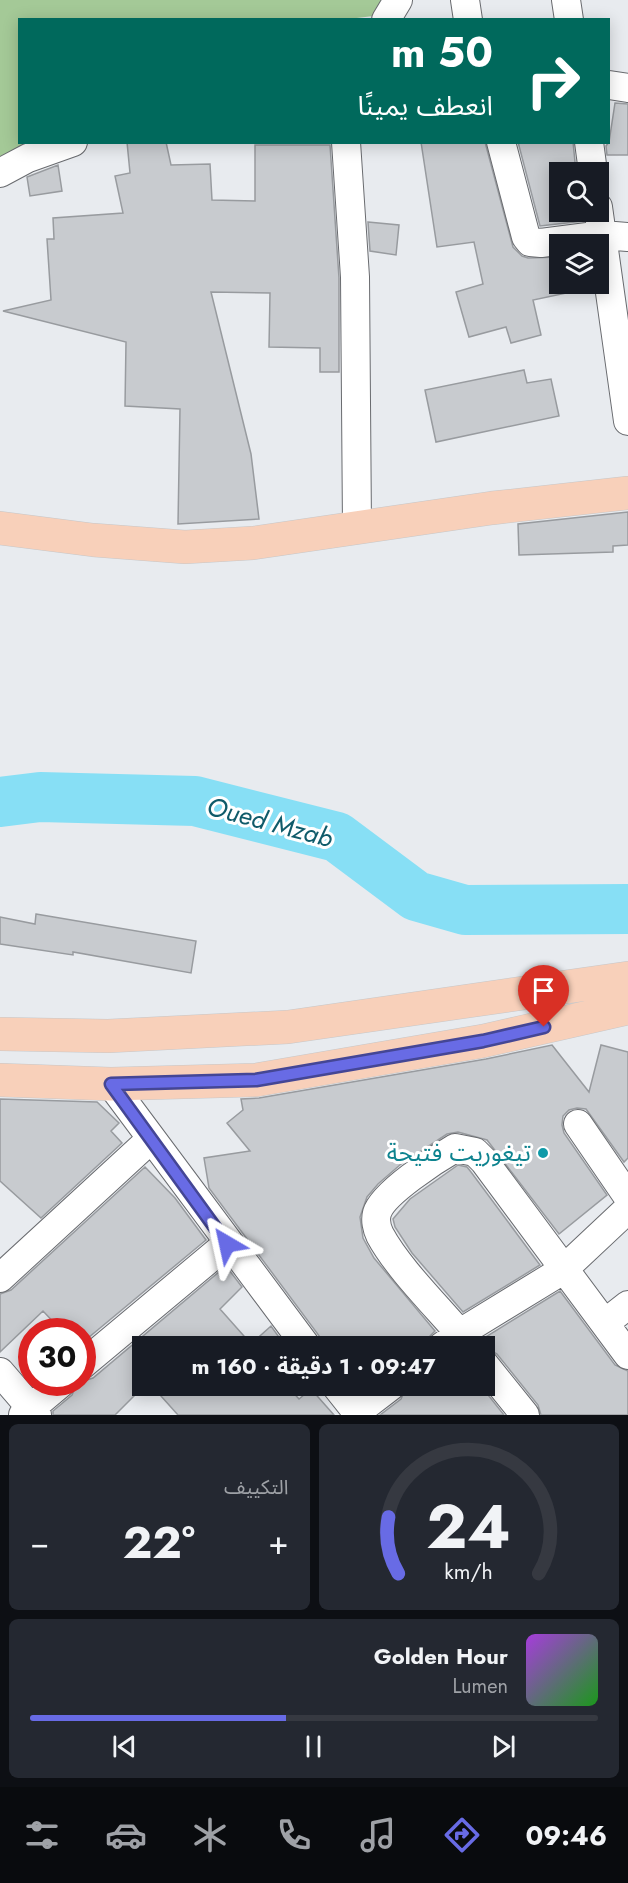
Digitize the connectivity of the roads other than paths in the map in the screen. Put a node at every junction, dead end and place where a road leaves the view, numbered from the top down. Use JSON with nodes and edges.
{"nodes":[{"id":1,"x":398,"y":0,"type":"edge"},
{"id":2,"x":465,"y":0,"type":"edge"},
{"id":3,"x":567,"y":0,"type":"edge"},
{"id":4,"x":388,"y":18,"type":"edge"},
{"id":5,"x":468,"y":18,"type":"edge"},
{"id":6,"x":569,"y":18,"type":"edge"},
{"id":7,"x":610,"y":86,"type":"edge"},
{"id":8,"x":628,"y":88,"type":"edge"},
{"id":9,"x":68,"y":144,"type":"edge"},
{"id":10,"x":346,"y":144,"type":"edge"},
{"id":11,"x":502,"y":144,"type":"edge"},
{"id":12,"x":589,"y":144,"type":"edge"},
{"id":13,"x":592,"y":162,"type":"edge"},
{"id":14,"x":0,"y":173,"type":"edge"},
{"id":15,"x":607,"y":222,"type":"edge"},
{"id":16,"x":615,"y":236,"type":"edge"},
{"id":17,"x":627,"y":408,"type":"edge"},
{"id":18,"x":628,"y":493,"type":"edge"},
{"id":19,"x":357,"y":527,"type":"junction"},
{"id":20,"x":0,"y":528,"type":"edge"},
{"id":21,"x":628,"y":978,"type":"edge"},
{"id":22,"x":628,"y":1008,"type":"edge"},
{"id":23,"x":564,"y":1023,"type":"junction"},
{"id":24,"x":628,"y":1026,"type":"edge"},
{"id":25,"x":0,"y":1034,"type":"edge"},
{"id":26,"x":0,"y":1080,"type":"edge"},
{"id":27,"x":111,"y":1084,"type":"junction"},
{"id":28,"x":578,"y":1124,"type":"dead end"},
{"id":29,"x":151,"y":1139,"type":"junction"},
{"id":30,"x":628,"y":1197,"type":"edge"},
{"id":31,"x":628,"y":1209,"type":"edge"},
{"id":32,"x":227,"y":1244,"type":"junction"},
{"id":33,"x":563,"y":1270,"type":"junction"},
{"id":34,"x":0,"y":1278,"type":"edge"},
{"id":35,"x":628,"y":1305,"type":"edge"},
{"id":36,"x":605,"y":1323,"type":"junction"},
{"id":37,"x":298,"y":1336,"type":"edge"},
{"id":38,"x":453,"y":1336,"type":"edge"},
{"id":39,"x":466,"y":1336,"type":"edge"},
{"id":40,"x":96,"y":1353,"type":"edge"},
{"id":41,"x":628,"y":1355,"type":"edge"},
{"id":42,"x":0,"y":1372,"type":"edge"},
{"id":43,"x":495,"y":1378,"type":"edge"},
{"id":44,"x":48,"y":1396,"type":"edge"},
{"id":45,"x":344,"y":1396,"type":"edge"},
{"id":46,"x":379,"y":1396,"type":"edge"},
{"id":47,"x":30,"y":1413,"type":"edge"},
{"id":48,"x":358,"y":1414,"type":"edge"},
{"id":49,"x":525,"y":1415,"type":"edge"}],
"edges":[{"from":1,"to":4,"type":"street"},
{"from":2,"to":5,"type":"street"},
{"from":3,"to":6,"type":"street"},
{"from":7,"to":8,"type":"street"},
{"from":9,"to":14,"type":"street"},
{"from":10,"to":19,"type":"street"},
{"from":11,"to":16,"type":"street"},
{"from":12,"to":13,"type":"street"},
{"from":15,"to":16,"type":"street"},
{"from":16,"to":17,"type":"street"},
{"from":18,"to":19,"type":"main road"},
{"from":19,"to":20,"type":"main road"},
{"from":21,"to":25,"type":"main road"},
{"from":22,"to":23,"type":"main road"},
{"from":23,"to":24,"type":"street"},
{"from":23,"to":27,"type":"main road"},
{"from":26,"to":27,"type":"main road"},
{"from":27,"to":29,"type":"street"},
{"from":28,"to":30,"type":"street"},
{"from":29,"to":32,"type":"street"},
{"from":29,"to":34,"type":"street"},
{"from":31,"to":33,"type":"street"},
{"from":32,"to":37,"type":"street"},
{"from":32,"to":40,"type":"street"},
{"from":33,"to":36,"type":"street"},
{"from":33,"to":38,"type":"street"},
{"from":33,"to":39,"type":"street"},
{"from":35,"to":36,"type":"street"},
{"from":36,"to":41,"type":"street"},
{"from":42,"to":47,"type":"street"},
{"from":43,"to":49,"type":"street"},
{"from":44,"to":47,"type":"street"},
{"from":45,"to":48,"type":"street"},
{"from":46,"to":48,"type":"street"}]}
